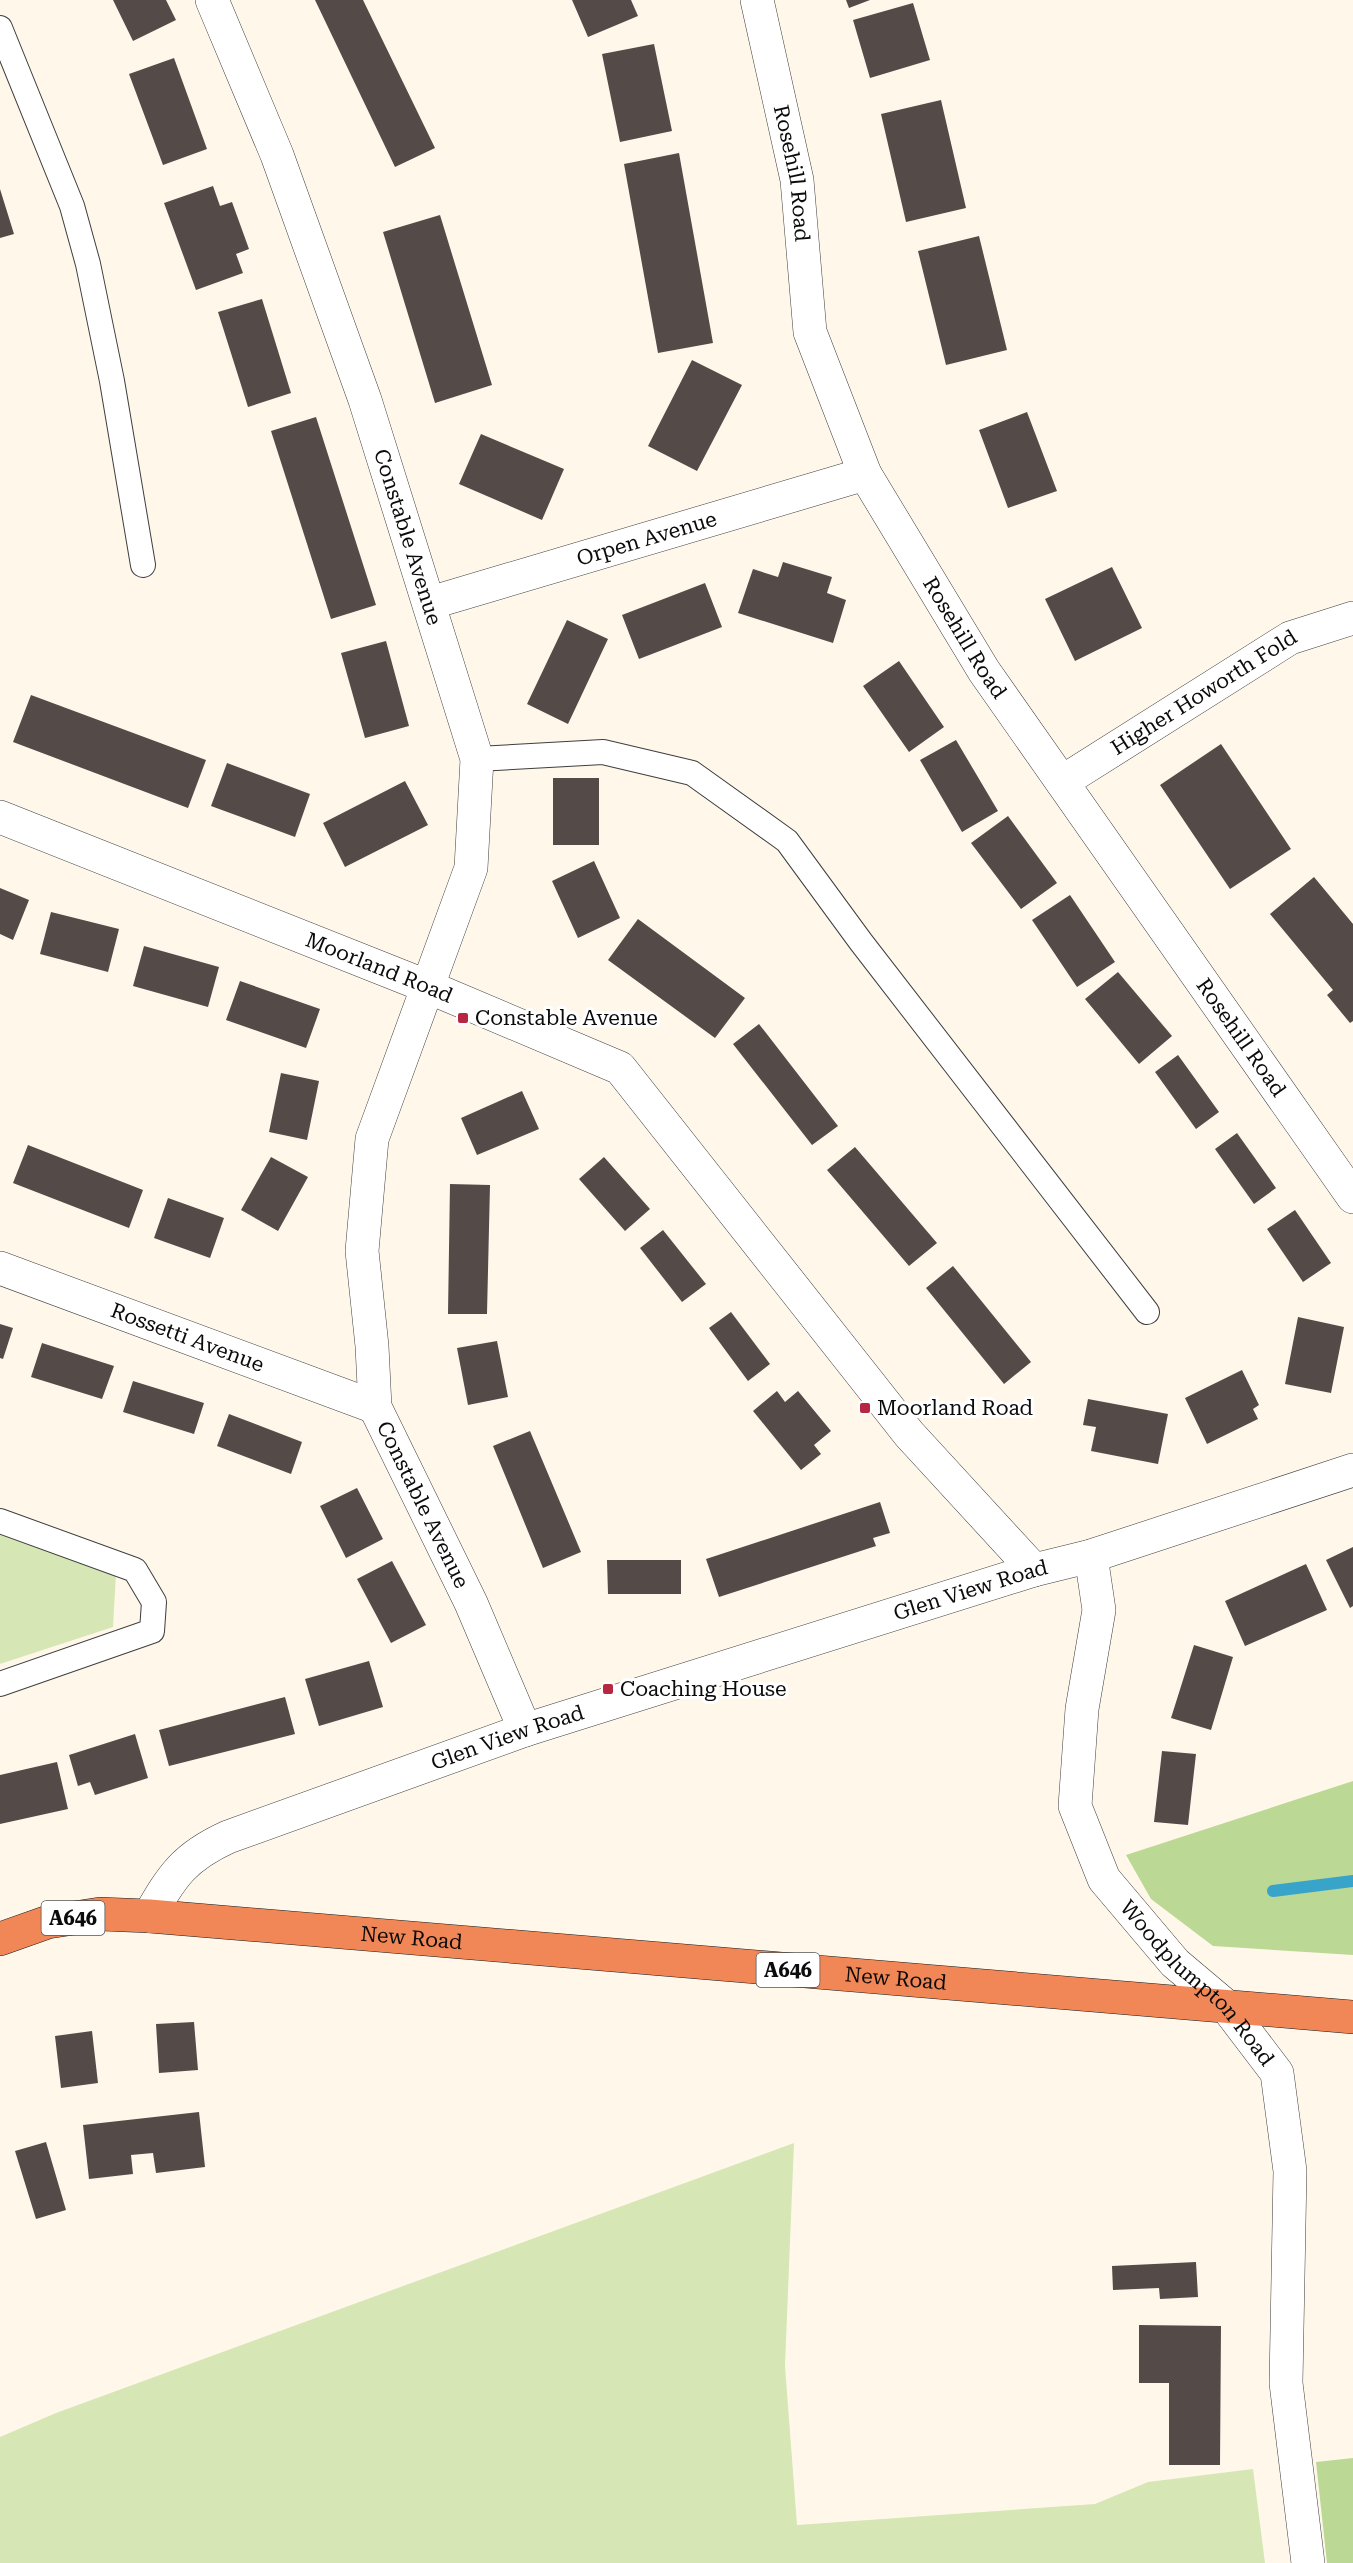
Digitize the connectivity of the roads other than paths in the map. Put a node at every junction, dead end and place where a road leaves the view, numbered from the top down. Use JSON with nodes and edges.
{"nodes":[{"id":1,"x":212,"y":0,"type":"edge"},
{"id":2,"x":757,"y":0,"type":"edge"},
{"id":3,"x":0,"y":28,"type":"edge"},
{"id":4,"x":865,"y":474,"type":"junction"},
{"id":5,"x":143,"y":565,"type":"dead end"},
{"id":6,"x":430,"y":603,"type":"junction"},
{"id":7,"x":1353,"y":618,"type":"edge"},
{"id":8,"x":477,"y":759,"type":"junction"},
{"id":9,"x":1062,"y":782,"type":"junction"},
{"id":10,"x":0,"y":817,"type":"edge"},
{"id":11,"x":426,"y":986,"type":"junction"},
{"id":12,"x":1353,"y":1197,"type":"edge"},
{"id":13,"x":0,"y":1268,"type":"edge"},
{"id":14,"x":1147,"y":1312,"type":"dead end"},
{"id":15,"x":375,"y":1407,"type":"junction"},
{"id":16,"x":1353,"y":1470,"type":"edge"},
{"id":17,"x":0,"y":1521,"type":"edge"},
{"id":18,"x":1091,"y":1556,"type":"junction"},
{"id":19,"x":1034,"y":1570,"type":"junction"},
{"id":20,"x":0,"y":1684,"type":"edge"},
{"id":21,"x":525,"y":1730,"type":"junction"},
{"id":22,"x":149,"y":1916,"type":"junction"},
{"id":23,"x":0,"y":1939,"type":"edge"},
{"id":24,"x":1226,"y":2006,"type":"junction"},
{"id":25,"x":1353,"y":2017,"type":"edge"},
{"id":26,"x":1308,"y":2563,"type":"edge"}],
"edges":[{"from":1,"to":6,"type":"street","name":"Constable Avenue"},
{"from":2,"to":4,"type":"street","name":"Rosehill Road"},
{"from":3,"to":5,"type":"lane"},
{"from":4,"to":6,"type":"street","name":"Orpen Avenue"},
{"from":4,"to":9,"type":"street","name":"Rosehill Road"},
{"from":6,"to":8,"type":"street","name":"Constable Avenue"},
{"from":7,"to":9,"type":"street","name":"Higher Howorth Fold"},
{"from":8,"to":11,"type":"street","name":"Constable Avenue"},
{"from":8,"to":14,"type":"lane"},
{"from":9,"to":12,"type":"street","name":"Rosehill Road"},
{"from":10,"to":11,"type":"street","name":"Moorland Road"},
{"from":11,"to":15,"type":"street","name":"Constable Avenue"},
{"from":11,"to":19,"type":"street","name":"Moorland Road"},
{"from":13,"to":15,"type":"street","name":"Rossetti Avenue"},
{"from":15,"to":21,"type":"street","name":"Constable Avenue"},
{"from":16,"to":18,"type":"street","name":"Glen View Road"},
{"from":17,"to":20,"type":"lane"},
{"from":18,"to":19,"type":"street","name":"Glen View Road"},
{"from":18,"to":24,"type":"street","name":"Woodplumpton Road"},
{"from":19,"to":21,"type":"street","name":"Glen View Road"},
{"from":21,"to":22,"type":"street","name":"Glen View Road"},
{"from":22,"to":23,"type":"highway","number":"A646"},
{"from":22,"to":24,"type":"highway","name":"New Road","number":"A646"},
{"from":24,"to":25,"type":"highway","name":"New Road","number":"A646"},
{"from":24,"to":26,"type":"street","name":"Woodplumpton Road"}]}
